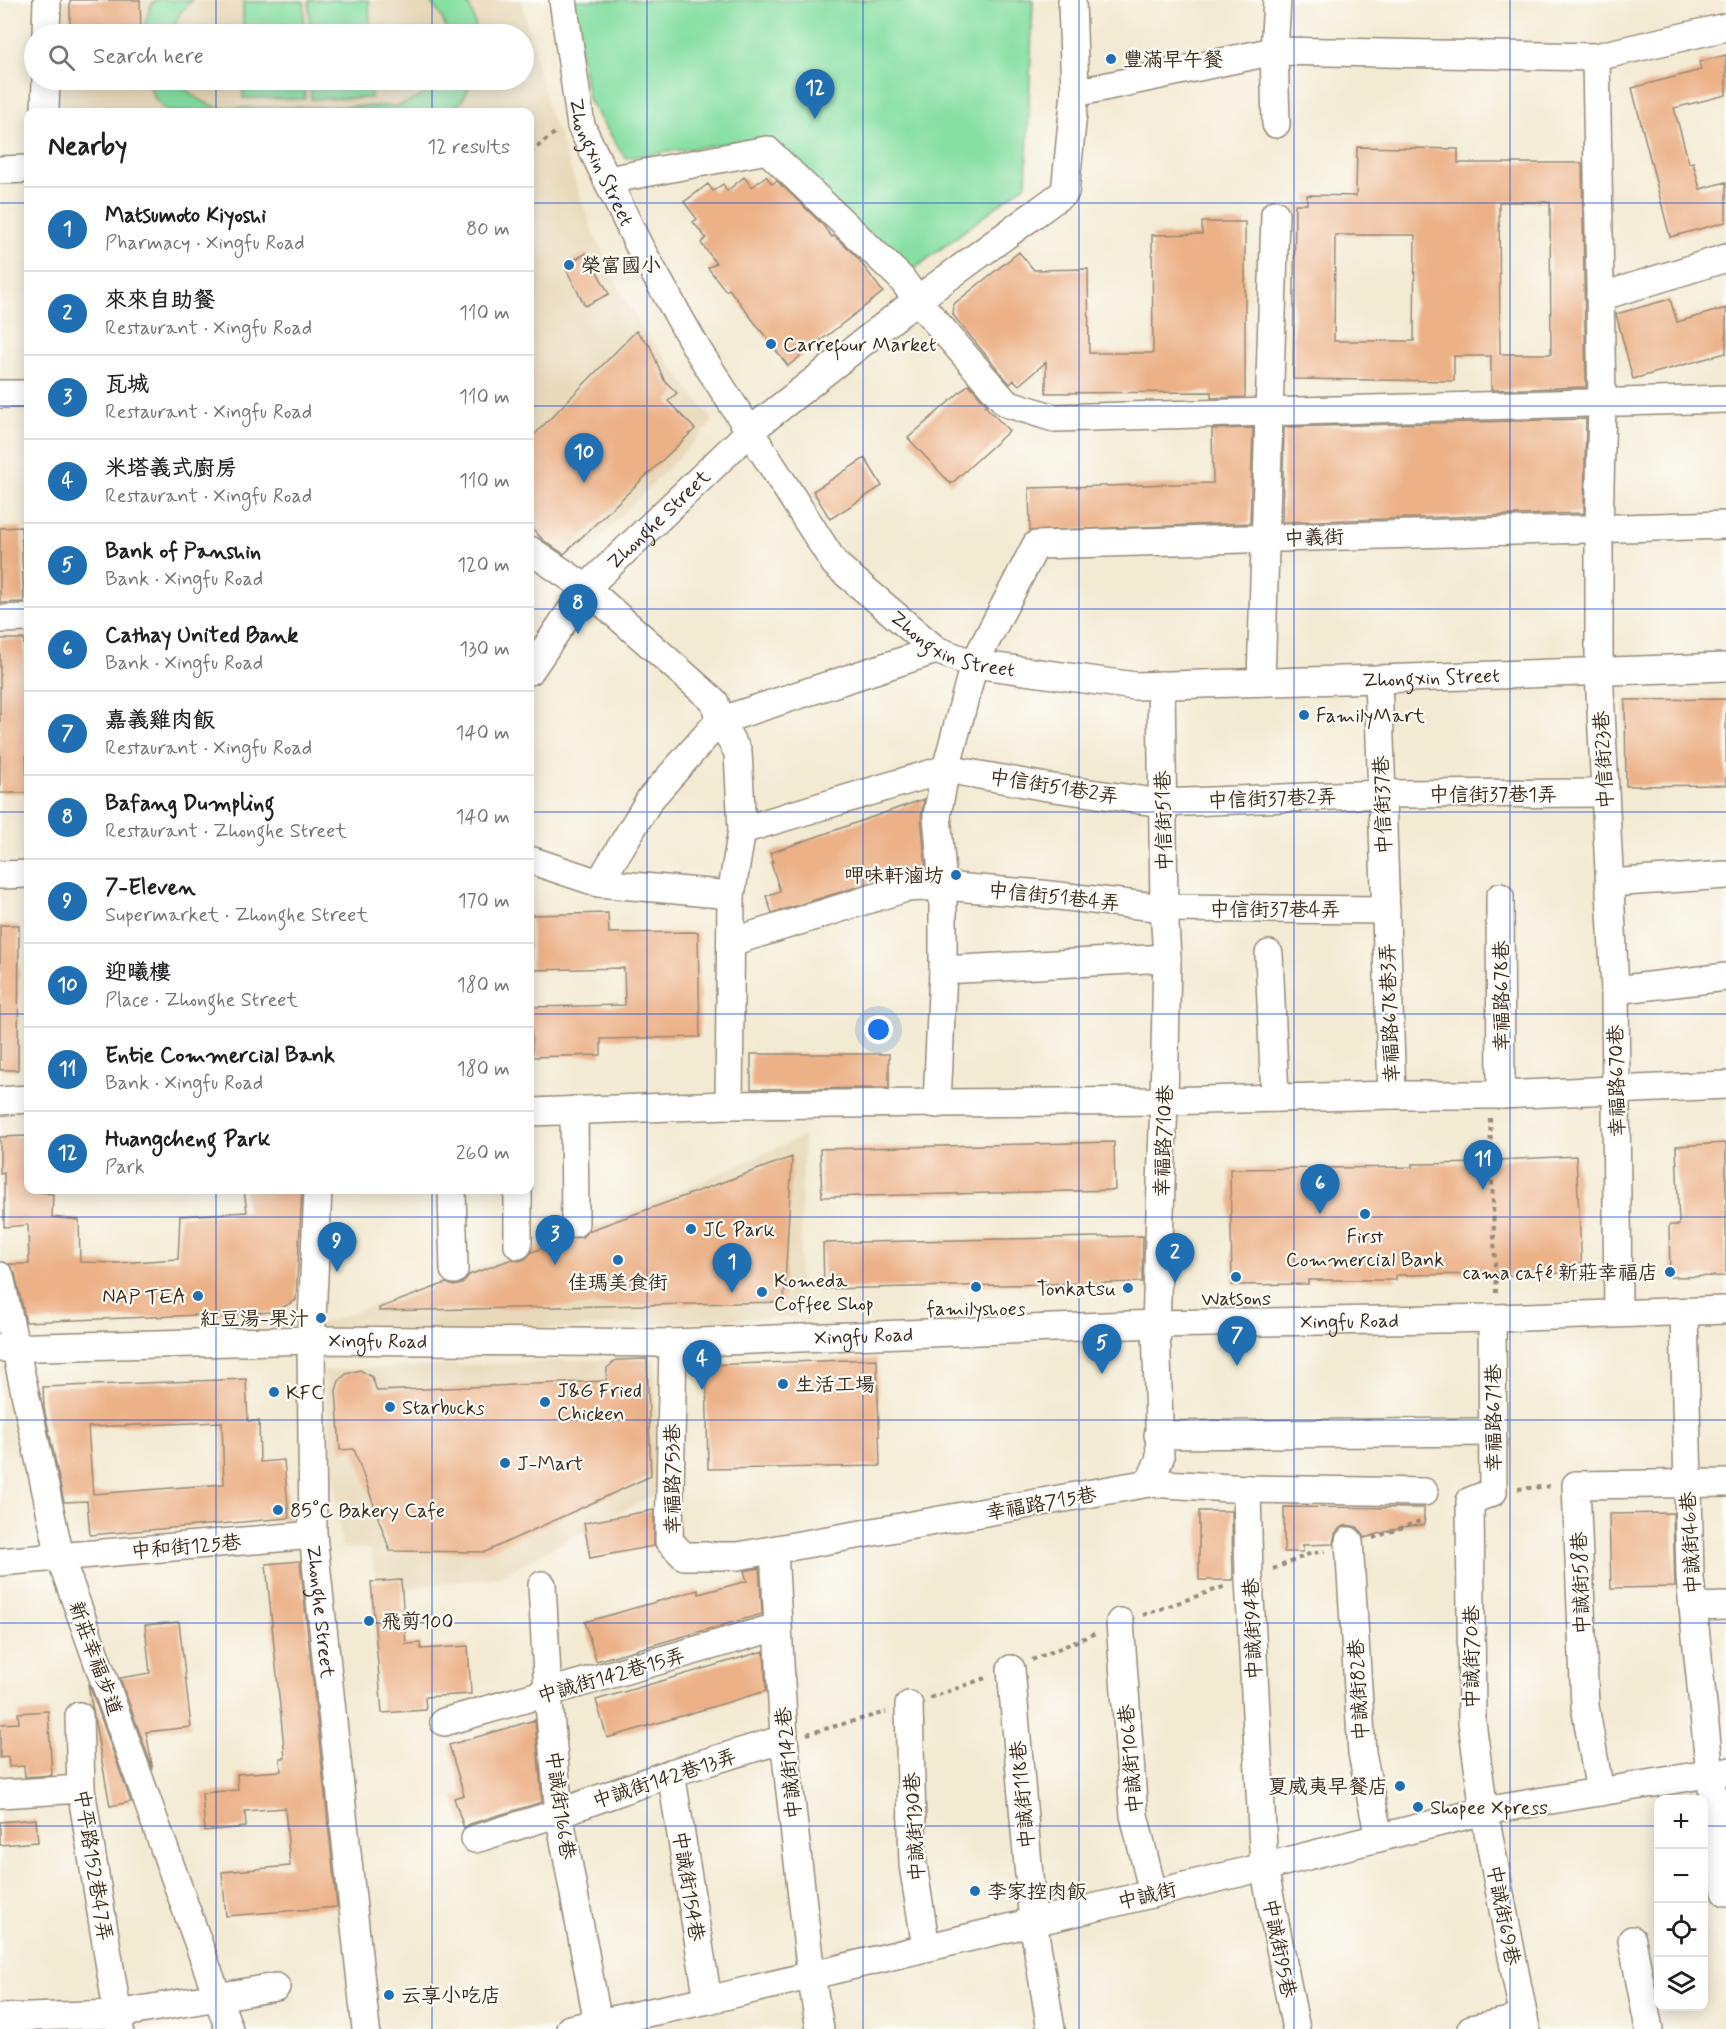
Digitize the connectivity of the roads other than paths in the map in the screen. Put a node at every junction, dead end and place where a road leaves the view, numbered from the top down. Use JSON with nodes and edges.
{"nodes":[{"id":1,"x":47,"y":0,"type":"edge"},
{"id":2,"x":563,"y":0,"type":"edge"},
{"id":3,"x":1072,"y":0,"type":"edge"},
{"id":4,"x":1277,"y":0,"type":"edge"},
{"id":5,"x":46,"y":24,"type":"edge"},
{"id":6,"x":1726,"y":27,"type":"edge"},
{"id":7,"x":1274,"y":51,"type":"junction"},
{"id":8,"x":1596,"y":57,"type":"junction"},
{"id":9,"x":46,"y":90,"type":"edge"},
{"id":10,"x":1075,"y":93,"type":"junction"},
{"id":11,"x":45,"y":108,"type":"edge"},
{"id":12,"x":1276,"y":124,"type":"dead end"},
{"id":13,"x":24,"y":169,"type":"edge"},
{"id":14,"x":0,"y":170,"type":"edge"},
{"id":15,"x":608,"y":180,"type":"junction"},
{"id":16,"x":1275,"y":214,"type":"dead end"},
{"id":17,"x":1726,"y":258,"type":"edge"},
{"id":18,"x":1600,"y":297,"type":"junction"},
{"id":19,"x":917,"y":300,"type":"junction"},
{"id":20,"x":0,"y":394,"type":"edge"},
{"id":21,"x":24,"y":394,"type":"edge"},
{"id":22,"x":1726,"y":399,"type":"edge"},
{"id":23,"x":1602,"y":403,"type":"junction"},
{"id":24,"x":1269,"y":412,"type":"junction"},
{"id":25,"x":750,"y":431,"type":"junction"},
{"id":26,"x":1726,"y":525,"type":"edge"},
{"id":27,"x":1599,"y":529,"type":"junction"},
{"id":28,"x":1265,"y":538,"type":"junction"},
{"id":29,"x":534,"y":553,"type":"edge"},
{"id":30,"x":586,"y":588,"type":"junction"},
{"id":31,"x":24,"y":618,"type":"edge"},
{"id":32,"x":0,"y":619,"type":"edge"},
{"id":33,"x":936,"y":650,"type":"junction"},
{"id":34,"x":974,"y":664,"type":"junction"},
{"id":35,"x":534,"y":665,"type":"edge"},
{"id":36,"x":1726,"y":667,"type":"edge"},
{"id":37,"x":1599,"y":671,"type":"junction"},
{"id":38,"x":1378,"y":679,"type":"junction"},
{"id":39,"x":1261,"y":682,"type":"junction"},
{"id":40,"x":1161,"y":685,"type":"junction"},
{"id":41,"x":719,"y":721,"type":"junction"},
{"id":42,"x":946,"y":769,"type":"junction"},
{"id":43,"x":1382,"y":794,"type":"junction"},
{"id":44,"x":1605,"y":794,"type":"junction"},
{"id":45,"x":1162,"y":802,"type":"junction"},
{"id":46,"x":742,"y":830,"type":"junction"},
{"id":47,"x":1608,"y":848,"type":"joint"},
{"id":48,"x":534,"y":861,"type":"edge"},
{"id":49,"x":24,"y":874,"type":"edge"},
{"id":50,"x":0,"y":875,"type":"edge"},
{"id":51,"x":1726,"y":875,"type":"edge"},
{"id":52,"x":599,"y":883,"type":"junction"},
{"id":53,"x":1609,"y":883,"type":"junction"},
{"id":54,"x":944,"y":886,"type":"junction"},
{"id":55,"x":731,"y":895,"type":"junction"},
{"id":56,"x":1500,"y":897,"type":"dead end"},
{"id":57,"x":1164,"y":908,"type":"junction"},
{"id":58,"x":1386,"y":921,"type":"junction"},
{"id":59,"x":731,"y":942,"type":"junction"},
{"id":60,"x":1269,"y":954,"type":"dead end"},
{"id":61,"x":1167,"y":958,"type":"junction"},
{"id":62,"x":943,"y":970,"type":"junction"},
{"id":63,"x":1726,"y":977,"type":"edge"},
{"id":64,"x":1614,"y":990,"type":"junction"},
{"id":65,"x":1726,"y":1085,"type":"edge"},
{"id":66,"x":1616,"y":1089,"type":"junction"},
{"id":67,"x":1392,"y":1095,"type":"junction"},
{"id":68,"x":1496,"y":1095,"type":"junction"},
{"id":69,"x":1275,"y":1098,"type":"junction"},
{"id":70,"x":24,"y":1099,"type":"edge"},
{"id":71,"x":0,"y":1101,"type":"edge"},
{"id":72,"x":1164,"y":1101,"type":"junction"},
{"id":73,"x":937,"y":1104,"type":"junction"},
{"id":74,"x":729,"y":1105,"type":"junction"},
{"id":75,"x":574,"y":1110,"type":"junction"},
{"id":76,"x":534,"y":1112,"type":"edge"},
{"id":77,"x":318,"y":1194,"type":"edge"},
{"id":78,"x":453,"y":1194,"type":"edge"},
{"id":79,"x":518,"y":1194,"type":"edge"},
{"id":80,"x":575,"y":1223,"type":"dead end"},
{"id":81,"x":518,"y":1245,"type":"dead end"},
{"id":82,"x":454,"y":1270,"type":"dead end"},
{"id":83,"x":0,"y":1276,"type":"edge"},
{"id":84,"x":1726,"y":1310,"type":"edge"},
{"id":85,"x":1684,"y":1312,"type":"junction"},
{"id":86,"x":1618,"y":1313,"type":"junction"},
{"id":87,"x":1494,"y":1318,"type":"junction"},
{"id":88,"x":1156,"y":1324,"type":"junction"},
{"id":89,"x":311,"y":1340,"type":"junction"},
{"id":90,"x":673,"y":1343,"type":"junction"},
{"id":91,"x":7,"y":1348,"type":"edge"},
{"id":92,"x":1492,"y":1432,"type":"junction"},
{"id":93,"x":1158,"y":1435,"type":"junction"},
{"id":94,"x":1149,"y":1484,"type":"junction"},
{"id":95,"x":1687,"y":1484,"type":"junction"},
{"id":96,"x":1726,"y":1484,"type":"edge"},
{"id":97,"x":1247,"y":1489,"type":"junction"},
{"id":98,"x":1424,"y":1492,"type":"dead end"},
{"id":99,"x":1482,"y":1497,"type":"joint"},
{"id":100,"x":313,"y":1535,"type":"junction"},
{"id":101,"x":1349,"y":1542,"type":"dead end"},
{"id":102,"x":774,"y":1550,"type":"junction"},
{"id":103,"x":60,"y":1557,"type":"junction"},
{"id":104,"x":0,"y":1562,"type":"edge"},
{"id":105,"x":542,"y":1585,"type":"dead end"},
{"id":106,"x":1726,"y":1606,"type":"edge"},
{"id":107,"x":1693,"y":1607,"type":"junction"},
{"id":108,"x":1120,"y":1622,"type":"dead end"},
{"id":109,"x":777,"y":1627,"type":"junction"},
{"id":110,"x":1011,"y":1669,"type":"dead end"},
{"id":111,"x":548,"y":1694,"type":"junction"},
{"id":112,"x":909,"y":1705,"type":"dead end"},
{"id":113,"x":79,"y":1716,"type":"dead end"},
{"id":114,"x":444,"y":1722,"type":"dead end"},
{"id":115,"x":784,"y":1739,"type":"junction"},
{"id":116,"x":1718,"y":1772,"type":"edge"},
{"id":117,"x":671,"y":1773,"type":"junction"},
{"id":118,"x":81,"y":1789,"type":"junction"},
{"id":119,"x":1600,"y":1792,"type":"junction"},
{"id":120,"x":0,"y":1794,"type":"edge"},
{"id":121,"x":1484,"y":1811,"type":"junction"},
{"id":122,"x":559,"y":1813,"type":"junction"},
{"id":123,"x":1379,"y":1838,"type":"junction"},
{"id":124,"x":475,"y":1839,"type":"dead end"},
{"id":125,"x":1264,"y":1867,"type":"junction"},
{"id":126,"x":1726,"y":1892,"type":"edge"},
{"id":127,"x":1153,"y":1893,"type":"junction"},
{"id":128,"x":1033,"y":1922,"type":"junction"},
{"id":129,"x":1632,"y":1940,"type":"dead end"},
{"id":130,"x":926,"y":1947,"type":"junction"},
{"id":131,"x":811,"y":1975,"type":"junction"},
{"id":132,"x":276,"y":1987,"type":"dead end"},
{"id":133,"x":218,"y":1997,"type":"junction"},
{"id":134,"x":708,"y":2000,"type":"junction"},
{"id":135,"x":0,"y":2018,"type":"edge"},
{"id":136,"x":119,"y":2022,"type":"edge"},
{"id":137,"x":1525,"y":2023,"type":"edge"},
{"id":138,"x":598,"y":2026,"type":"edge"},
{"id":139,"x":229,"y":2029,"type":"edge"},
{"id":140,"x":366,"y":2029,"type":"edge"},
{"id":141,"x":570,"y":2029,"type":"edge"},
{"id":142,"x":820,"y":2029,"type":"edge"},
{"id":143,"x":1051,"y":2029,"type":"edge"},
{"id":144,"x":1296,"y":2029,"type":"edge"},
{"id":145,"x":1471,"y":2029,"type":"edge"},
{"id":146,"x":1649,"y":2029,"type":"edge"}],
"edges":[{"from":1,"to":5,"type":"street"},
{"from":2,"to":15,"type":"street","name":"Zhongxin Street"},
{"from":3,"to":10,"type":"street","name":"Zhonghe Street"},
{"from":4,"to":7,"type":"street"},
{"from":6,"to":8,"type":"street"},
{"from":7,"to":8,"type":"street"},
{"from":7,"to":10,"type":"street"},
{"from":7,"to":12,"type":"street"},
{"from":8,"to":18,"type":"street","name":"中信街23巷"},
{"from":9,"to":11,"type":"street"},
{"from":10,"to":19,"type":"street","name":"Zhonghe Street"},
{"from":13,"to":14,"type":"street"},
{"from":15,"to":19,"type":"street"},
{"from":15,"to":25,"type":"street","name":"Zhongxin Street"},
{"from":16,"to":24,"type":"street"},
{"from":17,"to":18,"type":"street"},
{"from":18,"to":23,"type":"street","name":"中信街23巷"},
{"from":19,"to":24,"type":"street"},
{"from":19,"to":25,"type":"street","name":"Zhonghe Street"},
{"from":20,"to":21,"type":"street"},
{"from":22,"to":23,"type":"street"},
{"from":23,"to":24,"type":"street"},
{"from":23,"to":27,"type":"street","name":"中信街23巷"},
{"from":24,"to":28,"type":"street"},
{"from":25,"to":30,"type":"street","name":"Zhonghe Street"},
{"from":25,"to":33,"type":"street","name":"Zhongxin Street"},
{"from":26,"to":27,"type":"street","name":"中義街"},
{"from":27,"to":28,"type":"street","name":"中義街"},
{"from":27,"to":37,"type":"street","name":"中信街23巷"},
{"from":28,"to":34,"type":"street","name":"中義街"},
{"from":28,"to":39,"type":"street"},
{"from":29,"to":30,"type":"street"},
{"from":30,"to":35,"type":"street","name":"Zhonghe Street"},
{"from":30,"to":41,"type":"street"},
{"from":31,"to":32,"type":"street"},
{"from":33,"to":34,"type":"street","name":"Zhongxin Street"},
{"from":33,"to":41,"type":"street"},
{"from":34,"to":40,"type":"street","name":"Zhongxin Street"},
{"from":34,"to":42,"type":"street"},
{"from":36,"to":37,"type":"street","name":"Zhongxin Street"},
{"from":37,"to":38,"type":"street","name":"Zhongxin Street"},
{"from":37,"to":44,"type":"street","name":"中信街23巷"},
{"from":38,"to":39,"type":"street","name":"Zhongxin Street"},
{"from":38,"to":43,"type":"street","name":"中信街37巷"},
{"from":39,"to":40,"type":"street","name":"Zhongxin Street"},
{"from":40,"to":45,"type":"street","name":"中信街51巷"},
{"from":41,"to":46,"type":"street"},
{"from":41,"to":52,"type":"street"},
{"from":42,"to":45,"type":"street","name":"中信街51巷2弄"},
{"from":42,"to":46,"type":"street"},
{"from":42,"to":54,"type":"street"},
{"from":43,"to":44,"type":"street","name":"中信街37巷1弄"},
{"from":43,"to":45,"type":"street","name":"中信街37巷2弄"},
{"from":43,"to":58,"type":"street","name":"中信街37巷"},
{"from":44,"to":47,"type":"street","name":"中信街23巷"},
{"from":45,"to":57,"type":"street","name":"中信街51巷"},
{"from":46,"to":55,"type":"street"},
{"from":47,"to":53,"type":"street","name":"幸福路670巷"},
{"from":48,"to":52,"type":"street"},
{"from":49,"to":50,"type":"street"},
{"from":51,"to":53,"type":"street"},
{"from":52,"to":55,"type":"street"},
{"from":53,"to":64,"type":"street","name":"幸福路670巷"},
{"from":54,"to":57,"type":"street","name":"中信街51巷4弄"},
{"from":54,"to":59,"type":"street","name":"中信街51巷4弄"},
{"from":54,"to":62,"type":"street"},
{"from":55,"to":59,"type":"street"},
{"from":56,"to":68,"type":"street","name":"幸福路678巷"},
{"from":57,"to":58,"type":"street","name":"中信街37巷4弄"},
{"from":57,"to":61,"type":"street","name":"中信街51巷"},
{"from":58,"to":67,"type":"street","name":"幸福路678巷3弄"},
{"from":59,"to":74,"type":"street"},
{"from":60,"to":69,"type":"street"},
{"from":61,"to":62,"type":"street"},
{"from":61,"to":72,"type":"street","name":"幸福路710巷"},
{"from":62,"to":73,"type":"street"},
{"from":63,"to":64,"type":"street"},
{"from":64,"to":66,"type":"street","name":"幸福路670巷"},
{"from":65,"to":66,"type":"street"},
{"from":66,"to":68,"type":"street"},
{"from":66,"to":86,"type":"street","name":"幸福路670巷"},
{"from":67,"to":68,"type":"street"},
{"from":67,"to":69,"type":"street"},
{"from":69,"to":72,"type":"street"},
{"from":70,"to":71,"type":"street"},
{"from":72,"to":73,"type":"street"},
{"from":72,"to":88,"type":"street","name":"幸福路710巷"},
{"from":73,"to":74,"type":"street"},
{"from":74,"to":75,"type":"street"},
{"from":75,"to":76,"type":"street"},
{"from":75,"to":80,"type":"street"},
{"from":77,"to":89,"type":"street","name":"Zhonghe Street"},
{"from":78,"to":82,"type":"street"},
{"from":79,"to":81,"type":"street"},
{"from":83,"to":91,"type":"street","name":"新莊幸福步道"},
{"from":84,"to":85,"type":"street","name":"Xingfu Road"},
{"from":85,"to":86,"type":"street","name":"Xingfu Road"},
{"from":85,"to":95,"type":"street","name":"中誠街46巷"},
{"from":86,"to":87,"type":"street","name":"Xingfu Road"},
{"from":87,"to":88,"type":"street","name":"Xingfu Road"},
{"from":87,"to":92,"type":"street","name":"幸福路671巷"},
{"from":88,"to":90,"type":"street","name":"Xingfu Road"},
{"from":88,"to":93,"type":"street"},
{"from":89,"to":90,"type":"street","name":"Xingfu Road"},
{"from":89,"to":91,"type":"street","name":"Xingfu Road"},
{"from":89,"to":100,"type":"street","name":"Zhonghe Street"},
{"from":90,"to":102,"type":"street","name":"幸福路753巷"},
{"from":91,"to":103,"type":"street","name":"新莊幸福步道"},
{"from":92,"to":93,"type":"street"},
{"from":92,"to":99,"type":"street","name":"幸福路671巷"},
{"from":93,"to":94,"type":"street"},
{"from":94,"to":97,"type":"street"},
{"from":94,"to":102,"type":"street","name":"幸福路715巷"},
{"from":95,"to":96,"type":"street"},
{"from":95,"to":107,"type":"street","name":"中誠街46巷"},
{"from":95,"to":119,"type":"street","name":"中誠街58巷"},
{"from":97,"to":98,"type":"street"},
{"from":97,"to":125,"type":"street","name":"中誠街94巷"},
{"from":99,"to":121,"type":"street","name":"中誠街70巷"},
{"from":100,"to":103,"type":"street","name":"中和街125巷"},
{"from":100,"to":140,"type":"street","name":"Zhonghe Street"},
{"from":101,"to":123,"type":"street","name":"中誠街82巷"},
{"from":102,"to":109,"type":"street","name":"中誠街142巷"},
{"from":103,"to":104,"type":"street","name":"中和街125巷"},
{"from":103,"to":133,"type":"street","name":"新莊幸福步道"},
{"from":105,"to":111,"type":"street","name":"中誠街166巷"},
{"from":106,"to":107,"type":"street"},
{"from":107,"to":116,"type":"street","name":"中誠街46巷"},
{"from":108,"to":127,"type":"street","name":"中誠街106巷"},
{"from":109,"to":111,"type":"street","name":"中誠街142巷15弄"},
{"from":109,"to":115,"type":"street","name":"中誠街142巷"},
{"from":110,"to":128,"type":"street","name":"中誠街118巷"},
{"from":111,"to":114,"type":"street","name":"中誠街142巷15弄"},
{"from":111,"to":122,"type":"street","name":"中誠街166巷"},
{"from":112,"to":130,"type":"street","name":"中誠街130巷"},
{"from":113,"to":118,"type":"street","name":"中平路152巷47弄"},
{"from":115,"to":117,"type":"street","name":"中誠街142巷13弄"},
{"from":115,"to":131,"type":"street","name":"中誠街142巷"},
{"from":116,"to":119,"type":"street","name":"中誠街"},
{"from":116,"to":126,"type":"street","name":"中誠街46巷"},
{"from":117,"to":122,"type":"street","name":"中誠街142巷13弄"},
{"from":117,"to":134,"type":"street","name":"中誠街154巷"},
{"from":118,"to":120,"type":"street"},
{"from":118,"to":136,"type":"street","name":"中平路152巷47弄"},
{"from":119,"to":121,"type":"street","name":"中誠街"},
{"from":121,"to":123,"type":"street","name":"中誠街"},
{"from":121,"to":137,"type":"street","name":"中誠街69巷"},
{"from":122,"to":124,"type":"street","name":"中誠街142巷13弄"},
{"from":122,"to":138,"type":"street","name":"中誠街166巷"},
{"from":123,"to":125,"type":"street","name":"中誠街"},
{"from":125,"to":127,"type":"street","name":"中誠街"},
{"from":125,"to":144,"type":"street","name":"中誠街95巷"},
{"from":127,"to":128,"type":"street","name":"中誠街"},
{"from":128,"to":130,"type":"street","name":"中誠街"},
{"from":128,"to":143,"type":"street","name":"中誠街118巷"},
{"from":129,"to":146,"type":"street"},
{"from":130,"to":131,"type":"street","name":"中誠街"},
{"from":131,"to":134,"type":"street","name":"中誠街"},
{"from":131,"to":142,"type":"street","name":"中誠街142巷"},
{"from":132,"to":133,"type":"street"},
{"from":133,"to":136,"type":"street"},
{"from":133,"to":139,"type":"street","name":"新莊幸福步道"},
{"from":134,"to":138,"type":"street","name":"中誠街"},
{"from":135,"to":136,"type":"street"},
{"from":137,"to":145,"type":"street"},
{"from":138,"to":141,"type":"street","name":"中誠街"}]}
